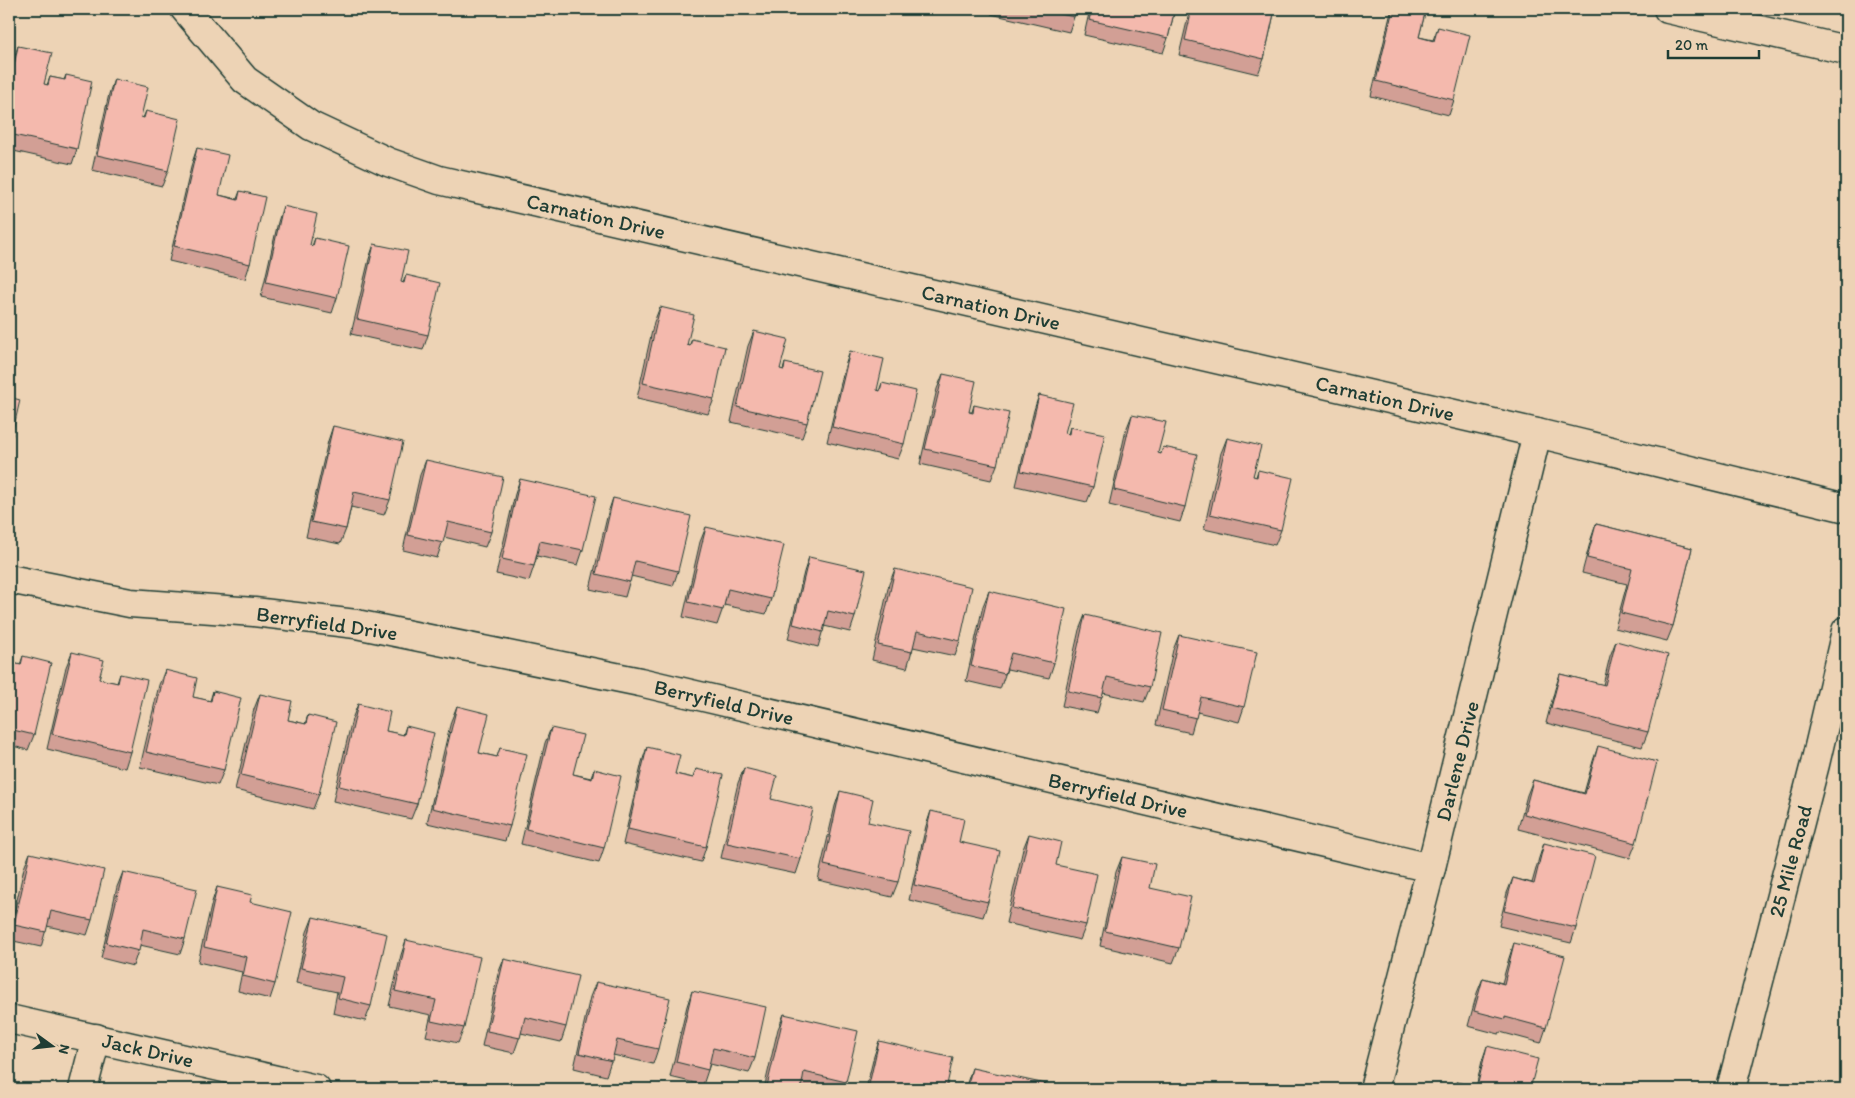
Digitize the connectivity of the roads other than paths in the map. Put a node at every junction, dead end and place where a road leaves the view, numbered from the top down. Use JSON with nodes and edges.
{"nodes":[{"id":1,"x":185,"y":9,"type":"edge"},
{"id":2,"x":1668,"y":9,"type":"edge"},
{"id":3,"x":1846,"y":50,"type":"edge"},
{"id":4,"x":1537,"y":433,"type":"junction"},
{"id":5,"x":1846,"y":508,"type":"edge"},
{"id":6,"x":9,"y":579,"type":"edge"},
{"id":7,"x":1846,"y":631,"type":"edge"},
{"id":8,"x":1431,"y":868,"type":"junction"},
{"id":9,"x":9,"y":1018,"type":"edge"},
{"id":10,"x":96,"y":1038,"type":"junction"},
{"id":11,"x":84,"y":1089,"type":"edge"},
{"id":12,"x":316,"y":1089,"type":"edge"},
{"id":13,"x":1374,"y":1089,"type":"edge"},
{"id":14,"x":1731,"y":1089,"type":"edge"}],
"edges":[{"from":1,"to":4,"type":"street","name":"Carnation Drive"},
{"from":2,"to":3,"type":"street"},
{"from":4,"to":5,"type":"street","name":"Carnation Drive"},
{"from":4,"to":8,"type":"street","name":"Darlene Drive"},
{"from":6,"to":8,"type":"street","name":"Berryfield Drive"},
{"from":7,"to":14,"type":"street","name":"25 Mile Road"},
{"from":8,"to":13,"type":"street","name":"Darlene Drive"},
{"from":9,"to":10,"type":"street","name":"Jack Drive"},
{"from":10,"to":11,"type":"street"},
{"from":10,"to":12,"type":"street","name":"Jack Drive"}]}
